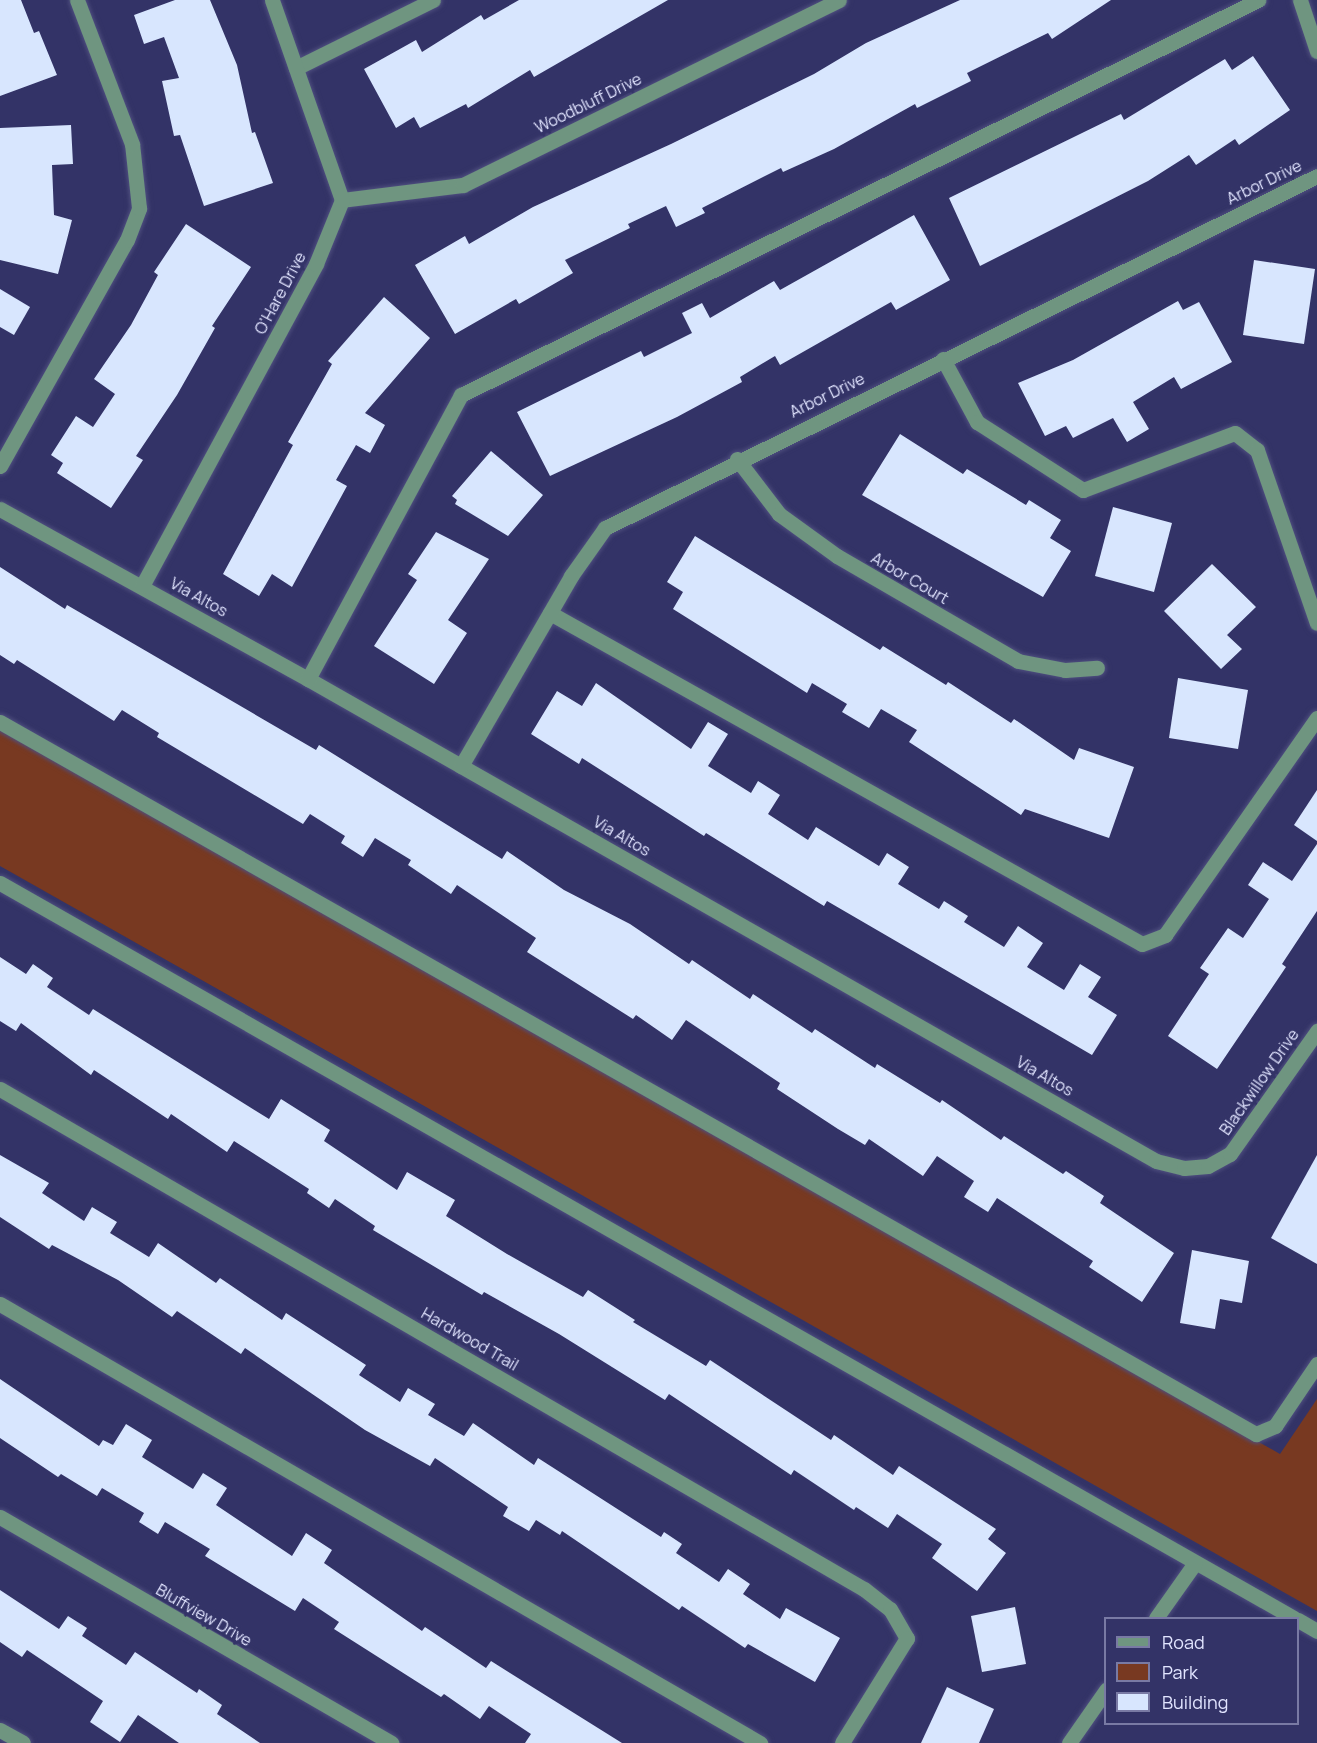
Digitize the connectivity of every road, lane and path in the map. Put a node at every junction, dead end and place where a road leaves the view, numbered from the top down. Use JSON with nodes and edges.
{"nodes":[{"id":1,"x":77,"y":0,"type":"edge"},
{"id":2,"x":272,"y":0,"type":"edge"},
{"id":3,"x":433,"y":0,"type":"edge"},
{"id":4,"x":839,"y":0,"type":"edge"},
{"id":5,"x":1258,"y":0,"type":"edge"},
{"id":6,"x":1300,"y":0,"type":"edge"},
{"id":7,"x":1317,"y":51,"type":"edge"},
{"id":8,"x":296,"y":68,"type":"junction"},
{"id":9,"x":1317,"y":176,"type":"edge"},
{"id":10,"x":342,"y":200,"type":"junction"},
{"id":11,"x":944,"y":359,"type":"junction"},
{"id":12,"x":737,"y":459,"type":"junction"},
{"id":13,"x":0,"y":466,"type":"edge"},
{"id":14,"x":0,"y":509,"type":"edge"},
{"id":15,"x":142,"y":586,"type":"junction"},
{"id":16,"x":550,"y":613,"type":"junction"},
{"id":17,"x":1317,"y":623,"type":"edge"},
{"id":18,"x":1097,"y":668,"type":"dead end"},
{"id":19,"x":308,"y":679,"type":"junction"},
{"id":20,"x":1317,"y":718,"type":"edge"},
{"id":21,"x":0,"y":722,"type":"edge"},
{"id":22,"x":461,"y":766,"type":"junction"},
{"id":23,"x":0,"y":883,"type":"edge"},
{"id":24,"x":1317,"y":1031,"type":"edge"},
{"id":25,"x":0,"y":1089,"type":"edge"},
{"id":26,"x":1230,"y":1154,"type":"joint"},
{"id":27,"x":0,"y":1304,"type":"edge"},
{"id":28,"x":1317,"y":1364,"type":"edge"},
{"id":29,"x":0,"y":1517,"type":"edge"},
{"id":30,"x":1195,"y":1563,"type":"junction"},
{"id":31,"x":1157,"y":1617,"type":"edge"},
{"id":32,"x":1292,"y":1617,"type":"edge"},
{"id":33,"x":1299,"y":1621,"type":"edge"},
{"id":34,"x":1317,"y":1631,"type":"edge"},
{"id":35,"x":1104,"y":1693,"type":"edge"},
{"id":36,"x":0,"y":1730,"type":"edge"},
{"id":37,"x":23,"y":1743,"type":"edge"},
{"id":38,"x":391,"y":1743,"type":"edge"},
{"id":39,"x":760,"y":1743,"type":"edge"},
{"id":40,"x":842,"y":1743,"type":"edge"},
{"id":41,"x":1069,"y":1743,"type":"edge"}],
"edges":[{"from":1,"to":13,"type":"street"},
{"from":2,"to":8,"type":"street"},
{"from":3,"to":8,"type":"street"},
{"from":4,"to":10,"type":"street","name":"Woodbluff Drive"},
{"from":5,"to":19,"type":"street"},
{"from":6,"to":7,"type":"street"},
{"from":8,"to":10,"type":"street"},
{"from":9,"to":11,"type":"street","name":"Arbor Drive"},
{"from":10,"to":15,"type":"street","name":"O'Hare Drive"},
{"from":11,"to":12,"type":"street","name":"Arbor Drive"},
{"from":11,"to":17,"type":"street"},
{"from":12,"to":16,"type":"street","name":"Arbor Drive"},
{"from":12,"to":18,"type":"street","name":"Arbor Court"},
{"from":14,"to":15,"type":"street","name":"Via Altos"},
{"from":15,"to":19,"type":"street","name":"Via Altos"},
{"from":16,"to":20,"type":"street"},
{"from":16,"to":22,"type":"street","name":"Arbor Drive"},
{"from":19,"to":22,"type":"street","name":"Via Altos"},
{"from":21,"to":28,"type":"street"},
{"from":22,"to":26,"type":"street","name":"Via Altos"},
{"from":23,"to":30,"type":"street"},
{"from":24,"to":26,"type":"street","name":"Blackwillow Drive"},
{"from":25,"to":40,"type":"street","name":"Hardwood Trail"},
{"from":27,"to":39,"type":"street"},
{"from":29,"to":38,"type":"street","name":"Bluffview Drive"},
{"from":30,"to":31,"type":"street"},
{"from":30,"to":32,"type":"street"},
{"from":33,"to":34,"type":"street"},
{"from":35,"to":41,"type":"street"},
{"from":36,"to":37,"type":"street"}]}
